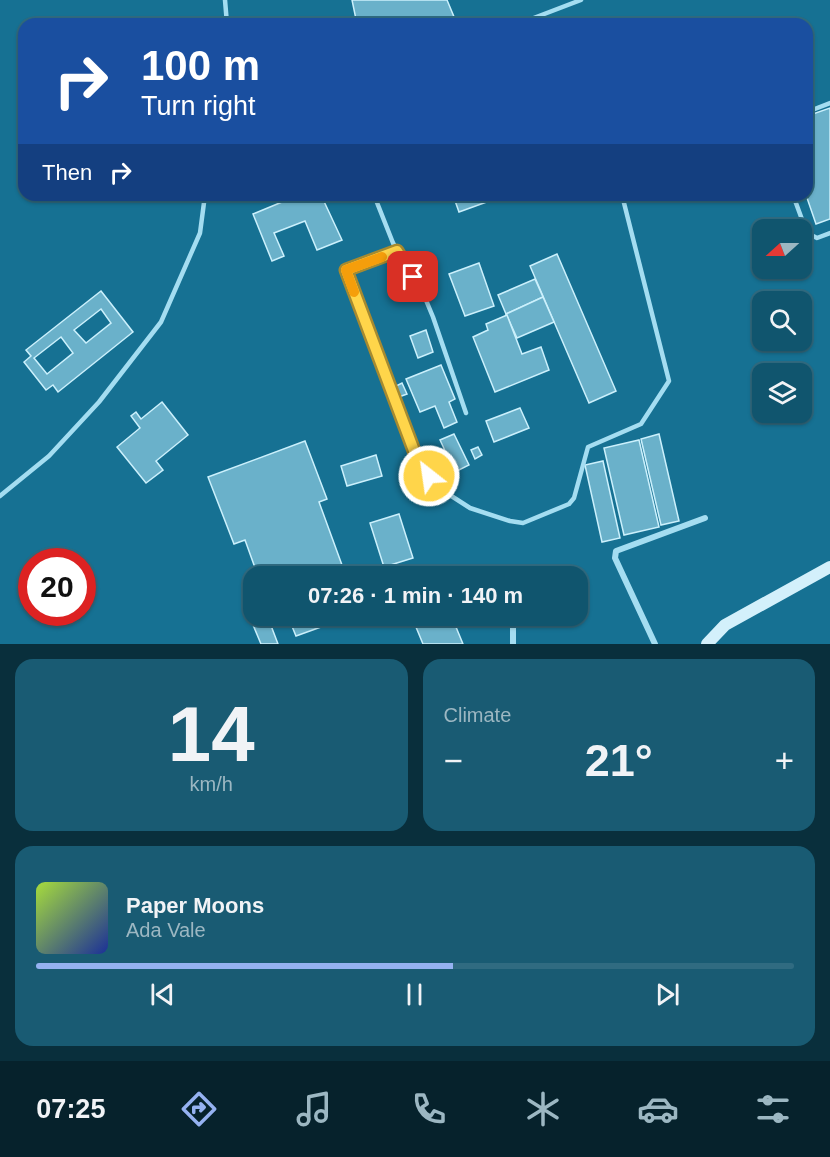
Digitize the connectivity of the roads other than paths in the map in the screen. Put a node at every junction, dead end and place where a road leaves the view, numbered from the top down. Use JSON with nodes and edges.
{"nodes":[{"id":1,"x":225,"y":0,"type":"edge"},
{"id":2,"x":581,"y":0,"type":"edge"},
{"id":3,"x":226,"y":18,"type":"edge"},
{"id":4,"x":534,"y":18,"type":"edge"},
{"id":5,"x":830,"y":103,"type":"edge"},
{"id":6,"x":813,"y":110,"type":"edge"},
{"id":7,"x":205,"y":201,"type":"edge"},
{"id":8,"x":376,"y":201,"type":"edge"},
{"id":9,"x":624,"y":201,"type":"edge"},
{"id":10,"x":794,"y":201,"type":"edge"},
{"id":11,"x":830,"y":233,"type":"edge"},
{"id":12,"x":397,"y":251,"type":"junction"},
{"id":13,"x":466,"y":413,"type":"dead end"},
{"id":14,"x":0,"y":496,"type":"edge"},
{"id":15,"x":705,"y":518,"type":"dead end"},
{"id":16,"x":830,"y":567,"type":"edge"},
{"id":17,"x":513,"y":626,"type":"edge"},
{"id":18,"x":513,"y":644,"type":"edge"},
{"id":19,"x":655,"y":644,"type":"edge"},
{"id":20,"x":707,"y":644,"type":"edge"}],
"edges":[{"from":1,"to":3,"type":"lane"},
{"from":2,"to":4,"type":"lane"},
{"from":5,"to":6,"type":"lane"},
{"from":7,"to":14,"type":"lane"},
{"from":8,"to":12,"type":"lane"},
{"from":9,"to":12,"type":"lane"},
{"from":10,"to":11,"type":"lane"},
{"from":12,"to":13,"type":"lane"},
{"from":15,"to":19,"type":"street"},
{"from":16,"to":20,"type":"street"},
{"from":17,"to":18,"type":"street"}]}
